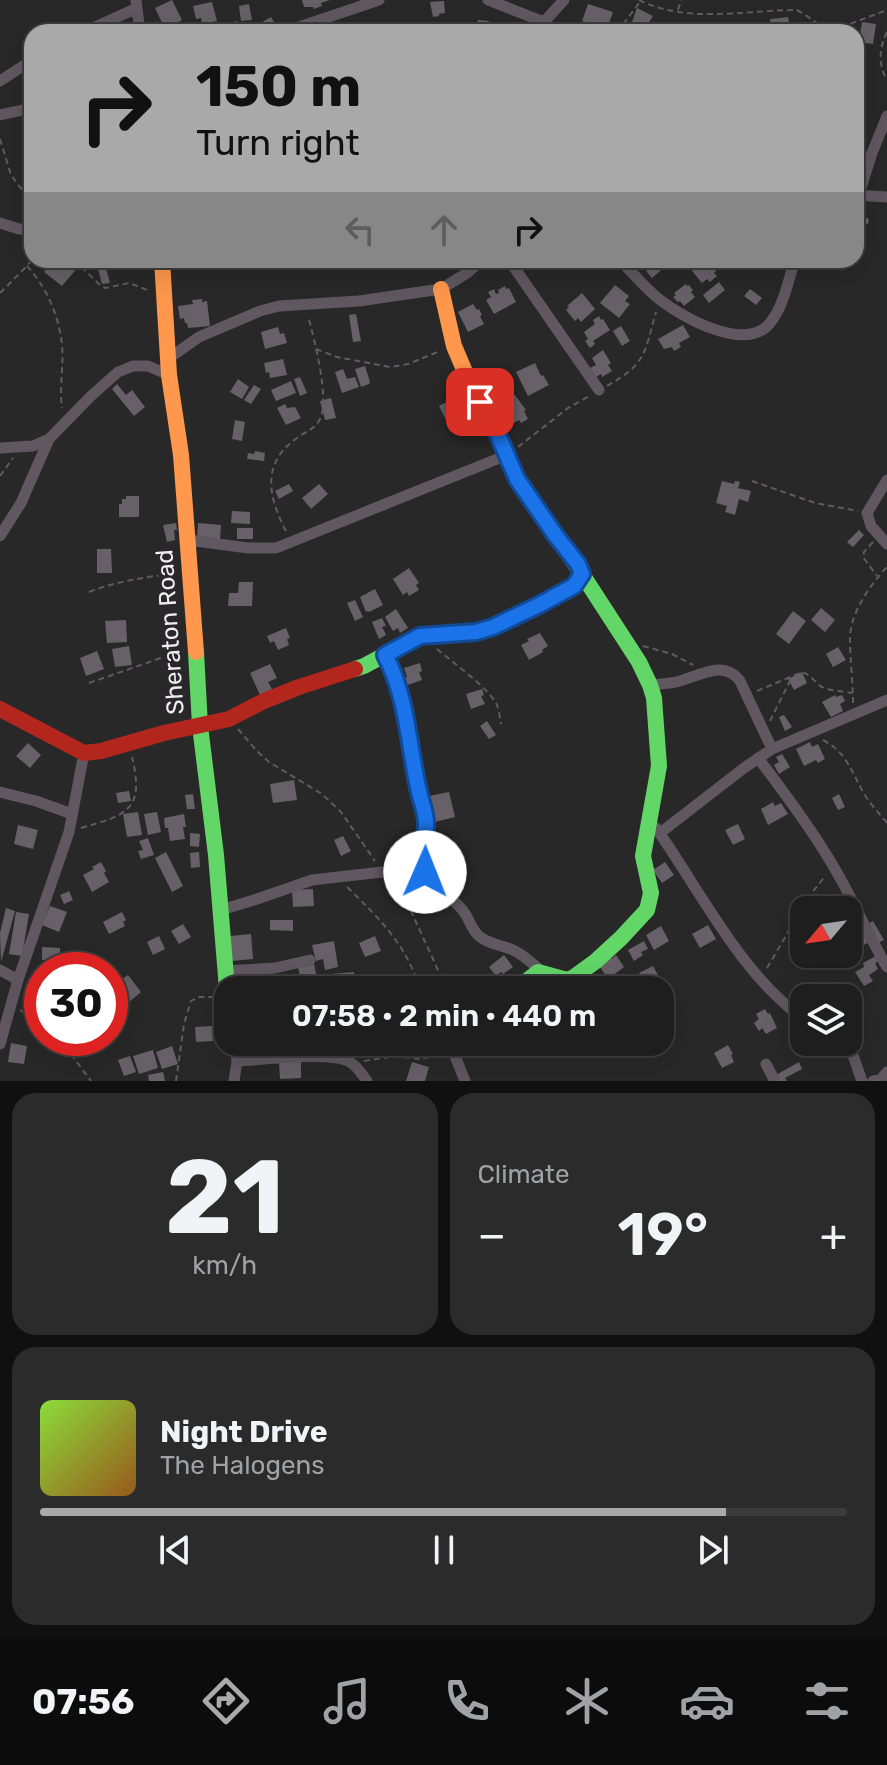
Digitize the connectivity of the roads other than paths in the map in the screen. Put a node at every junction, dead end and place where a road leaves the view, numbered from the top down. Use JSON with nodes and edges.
{"nodes":[{"id":1,"x":379,"y":0,"type":"edge"},
{"id":2,"x":488,"y":0,"type":"edge"},
{"id":3,"x":564,"y":0,"type":"edge"},
{"id":4,"x":137,"y":4,"type":"edge"},
{"id":5,"x":99,"y":24,"type":"edge"},
{"id":6,"x":139,"y":24,"type":"edge"},
{"id":7,"x":308,"y":24,"type":"edge"},
{"id":8,"x":536,"y":24,"type":"edge"},
{"id":9,"x":544,"y":24,"type":"edge"},
{"id":10,"x":24,"y":65,"type":"edge"},
{"id":11,"x":0,"y":81,"type":"edge"},
{"id":12,"x":24,"y":110,"type":"edge"},
{"id":13,"x":0,"y":115,"type":"edge"},
{"id":14,"x":887,"y":116,"type":"edge"},
{"id":15,"x":864,"y":175,"type":"edge"},
{"id":16,"x":864,"y":195,"type":"edge"},
{"id":17,"x":887,"y":197,"type":"edge"},
{"id":18,"x":0,"y":223,"type":"edge"},
{"id":19,"x":24,"y":229,"type":"edge"},
{"id":20,"x":163,"y":268,"type":"edge"},
{"id":21,"x":473,"y":268,"type":"edge"},
{"id":22,"x":515,"y":268,"type":"edge"},
{"id":23,"x":628,"y":268,"type":"edge"},
{"id":24,"x":792,"y":268,"type":"edge"},
{"id":25,"x":441,"y":289,"type":"junction"},
{"id":26,"x":169,"y":366,"type":"junction"},
{"id":27,"x":599,"y":390,"type":"dead end"},
{"id":28,"x":49,"y":439,"type":"junction"},
{"id":29,"x":0,"y":448,"type":"edge"},
{"id":30,"x":507,"y":455,"type":"junction"},
{"id":31,"x":887,"y":480,"type":"edge"},
{"id":32,"x":0,"y":536,"type":"edge"},
{"id":33,"x":188,"y":540,"type":"junction"},
{"id":34,"x":883,"y":540,"type":"edge"},
{"id":35,"x":582,"y":574,"type":"junction"},
{"id":36,"x":385,"y":655,"type":"junction"},
{"id":37,"x":650,"y":685,"type":"junction"},
{"id":38,"x":887,"y":700,"type":"edge"},
{"id":39,"x":0,"y":709,"type":"edge"},
{"id":40,"x":200,"y":726,"type":"junction"},
{"id":41,"x":772,"y":749,"type":"junction"},
{"id":42,"x":84,"y":753,"type":"junction"},
{"id":43,"x":758,"y":758,"type":"junction"},
{"id":44,"x":0,"y":792,"type":"edge"},
{"id":45,"x":72,"y":814,"type":"junction"},
{"id":46,"x":655,"y":826,"type":"junction"},
{"id":47,"x":435,"y":884,"type":"junction"},
{"id":48,"x":221,"y":910,"type":"junction"},
{"id":49,"x":310,"y":960,"type":"dead end"},
{"id":50,"x":887,"y":967,"type":"edge"},
{"id":51,"x":0,"y":970,"type":"edge"},
{"id":52,"x":225,"y":971,"type":"junction"},
{"id":53,"x":542,"y":972,"type":"junction"},
{"id":54,"x":226,"y":976,"type":"edge"},
{"id":55,"x":532,"y":976,"type":"edge"},
{"id":56,"x":18,"y":980,"type":"junction"},
{"id":57,"x":790,"y":1010,"type":"edge"},
{"id":58,"x":0,"y":1044,"type":"edge"},
{"id":59,"x":236,"y":1056,"type":"edge"},
{"id":60,"x":457,"y":1056,"type":"edge"},
{"id":61,"x":853,"y":1056,"type":"edge"},
{"id":62,"x":237,"y":1061,"type":"junction"},
{"id":63,"x":766,"y":1064,"type":"dead end"},
{"id":64,"x":887,"y":1072,"type":"edge"},
{"id":65,"x":234,"y":1081,"type":"edge"},
{"id":66,"x":367,"y":1081,"type":"edge"},
{"id":67,"x":465,"y":1081,"type":"edge"},
{"id":68,"x":775,"y":1081,"type":"edge"},
{"id":69,"x":862,"y":1081,"type":"edge"},
{"id":70,"x":873,"y":1081,"type":"edge"}],
"edges":[{"from":1,"to":7,"type":"street"},
{"from":2,"to":8,"type":"street"},
{"from":3,"to":9,"type":"street"},
{"from":4,"to":5,"type":"street"},
{"from":4,"to":6,"type":"street"},
{"from":10,"to":11,"type":"street"},
{"from":12,"to":13,"type":"street"},
{"from":14,"to":15,"type":"street"},
{"from":16,"to":17,"type":"street"},
{"from":18,"to":19,"type":"street"},
{"from":20,"to":26,"type":"street","name":"Sheraton Road"},
{"from":21,"to":25,"type":"street"},
{"from":22,"to":27,"type":"street"},
{"from":23,"to":24,"type":"street"},
{"from":25,"to":26,"type":"street"},
{"from":25,"to":30,"type":"street"},
{"from":26,"to":28,"type":"street"},
{"from":26,"to":33,"type":"street","name":"Sheraton Road"},
{"from":28,"to":29,"type":"street"},
{"from":28,"to":32,"type":"street"},
{"from":30,"to":33,"type":"street"},
{"from":30,"to":35,"type":"street"},
{"from":31,"to":34,"type":"street"},
{"from":33,"to":40,"type":"street","name":"Sheraton Road"},
{"from":35,"to":36,"type":"street"},
{"from":35,"to":37,"type":"street"},
{"from":36,"to":40,"type":"street"},
{"from":36,"to":47,"type":"street"},
{"from":37,"to":41,"type":"street"},
{"from":37,"to":46,"type":"street"},
{"from":38,"to":41,"type":"street"},
{"from":39,"to":42,"type":"street"},
{"from":40,"to":42,"type":"street"},
{"from":40,"to":48,"type":"street","name":"Sheraton Road"},
{"from":41,"to":43,"type":"street"},
{"from":42,"to":45,"type":"street"},
{"from":43,"to":46,"type":"street"},
{"from":43,"to":50,"type":"street"},
{"from":44,"to":45,"type":"street"},
{"from":45,"to":56,"type":"street"},
{"from":46,"to":53,"type":"street"},
{"from":46,"to":57,"type":"street"},
{"from":47,"to":48,"type":"street"},
{"from":47,"to":53,"type":"street"},
{"from":48,"to":52,"type":"street","name":"Sheraton Road"},
{"from":49,"to":52,"type":"street"},
{"from":51,"to":56,"type":"street"},
{"from":52,"to":54,"type":"street","name":"Sheraton Road"},
{"from":53,"to":55,"type":"street"},
{"from":56,"to":58,"type":"street"},
{"from":59,"to":62,"type":"street"},
{"from":60,"to":67,"type":"street"},
{"from":61,"to":69,"type":"street"},
{"from":62,"to":65,"type":"street"},
{"from":62,"to":66,"type":"street"},
{"from":63,"to":68,"type":"street"},
{"from":64,"to":70,"type":"street"}]}
